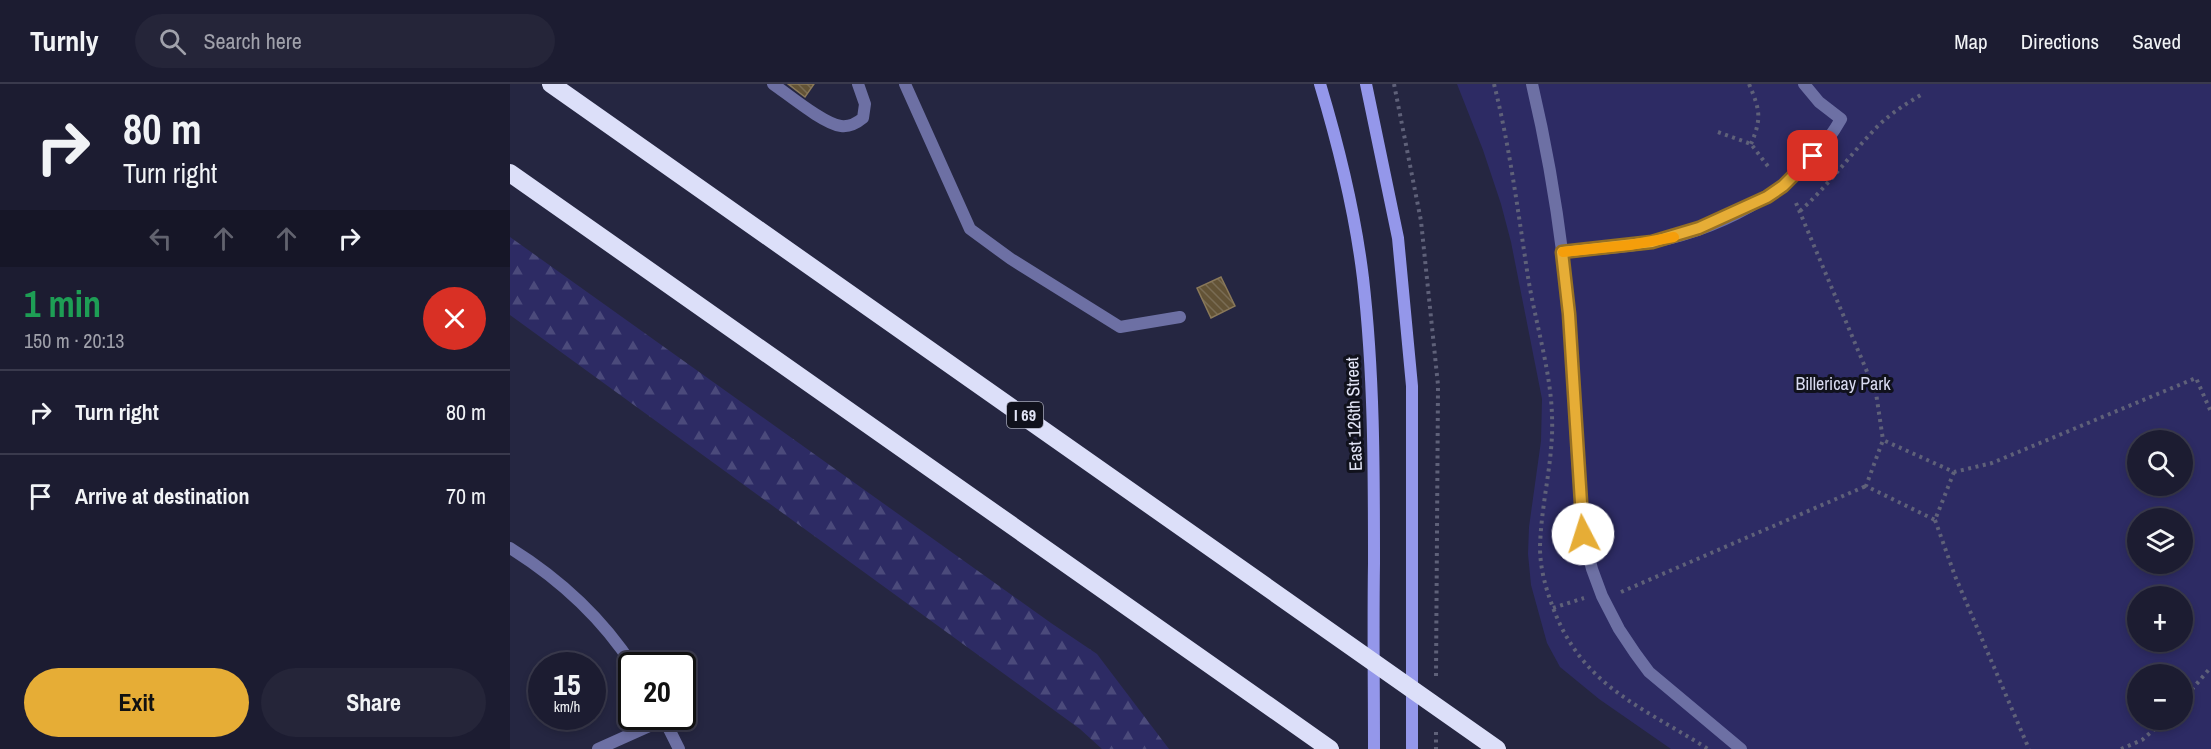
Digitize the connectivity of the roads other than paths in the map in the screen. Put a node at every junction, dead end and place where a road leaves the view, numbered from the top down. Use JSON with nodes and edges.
{"nodes":[{"id":1,"x":551,"y":84,"type":"edge"},
{"id":2,"x":773,"y":84,"type":"edge"},
{"id":3,"x":858,"y":84,"type":"edge"},
{"id":4,"x":905,"y":84,"type":"edge"},
{"id":5,"x":1320,"y":84,"type":"edge"},
{"id":6,"x":1366,"y":84,"type":"edge"},
{"id":7,"x":1532,"y":84,"type":"edge"},
{"id":8,"x":1804,"y":84,"type":"edge"},
{"id":9,"x":510,"y":173,"type":"edge"},
{"id":10,"x":1562,"y":252,"type":"junction"},
{"id":11,"x":1180,"y":316,"type":"dead end"},
{"id":12,"x":510,"y":548,"type":"edge"},
{"id":13,"x":622,"y":652,"type":"edge"},
{"id":14,"x":638,"y":730,"type":"edge"},
{"id":15,"x":670,"y":730,"type":"edge"},
{"id":16,"x":598,"y":749,"type":"edge"},
{"id":17,"x":680,"y":749,"type":"edge"},
{"id":18,"x":1330,"y":749,"type":"edge"},
{"id":19,"x":1374,"y":749,"type":"edge"},
{"id":20,"x":1412,"y":749,"type":"edge"},
{"id":21,"x":1497,"y":749,"type":"edge"},
{"id":22,"x":1741,"y":749,"type":"edge"}],
"edges":[{"from":1,"to":21,"type":"highway","number":"I 69"},
{"from":2,"to":3,"type":"street"},
{"from":4,"to":11,"type":"street"},
{"from":5,"to":19,"type":"main road","name":"East 126th Street"},
{"from":6,"to":20,"type":"main road"},
{"from":7,"to":10,"type":"street"},
{"from":8,"to":10,"type":"street"},
{"from":9,"to":18,"type":"highway"},
{"from":10,"to":22,"type":"street"},
{"from":12,"to":13,"type":"street"},
{"from":14,"to":16,"type":"street"},
{"from":15,"to":17,"type":"street"}]}
